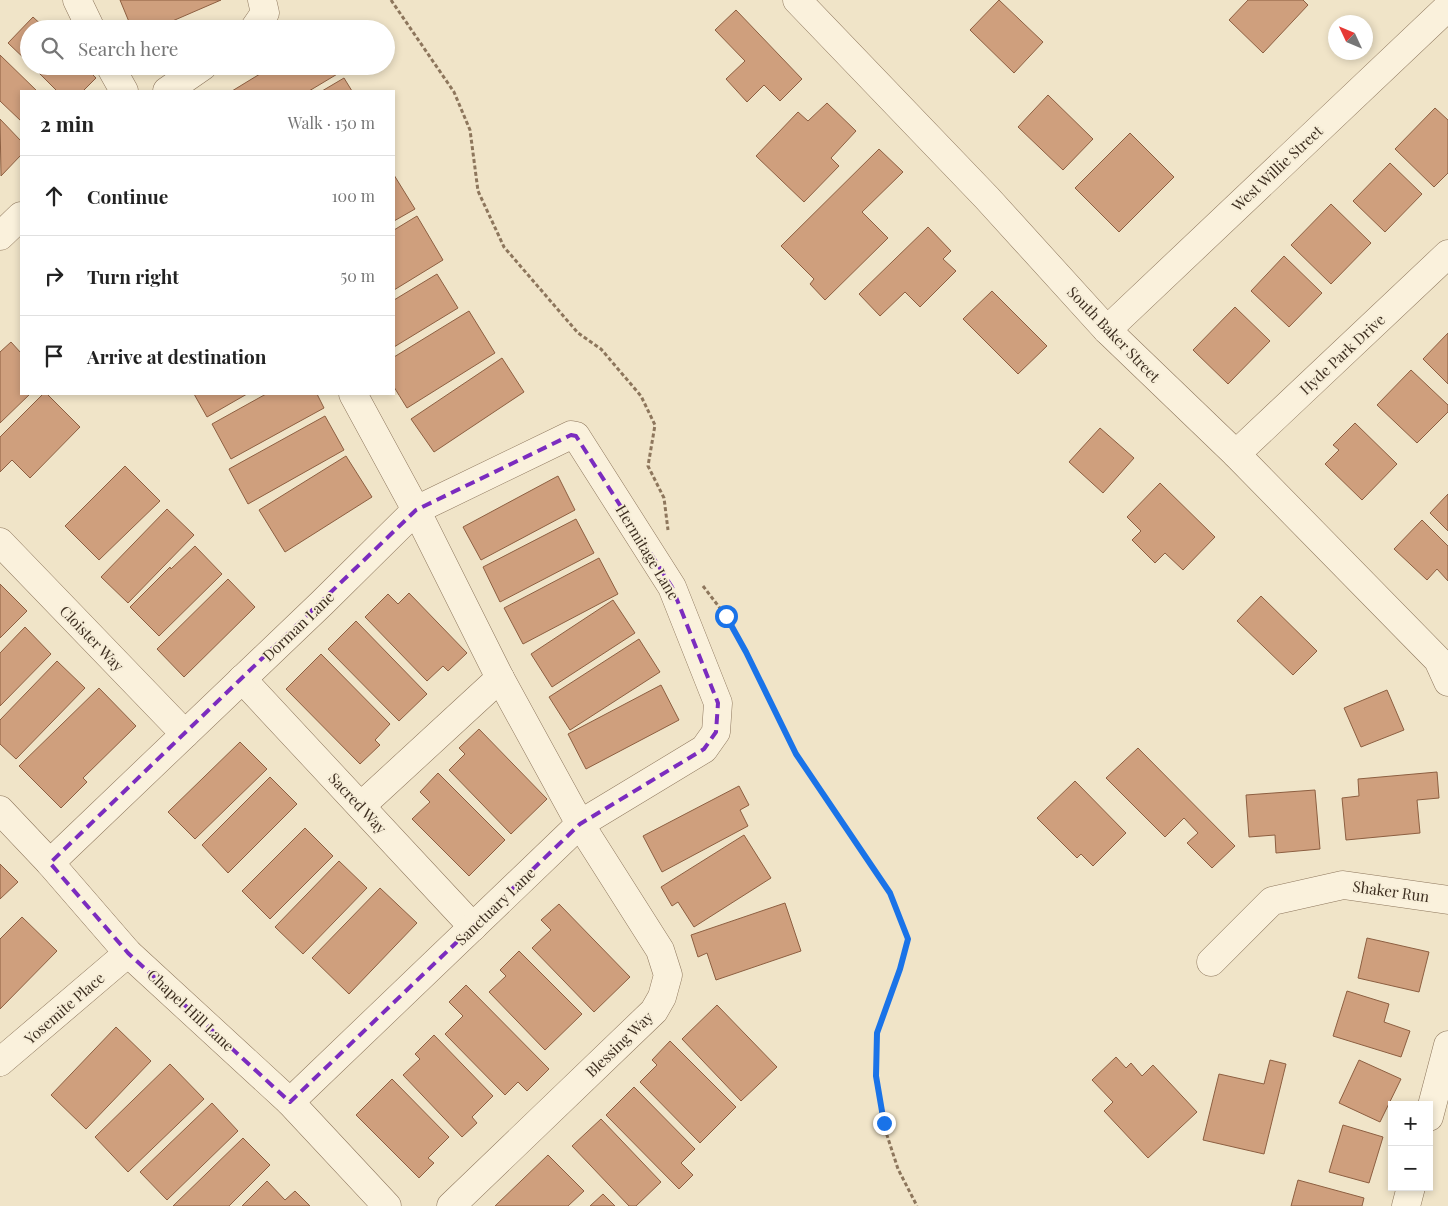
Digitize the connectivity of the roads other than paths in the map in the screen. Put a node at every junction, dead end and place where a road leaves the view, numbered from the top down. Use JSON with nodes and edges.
{"nodes":[{"id":1,"x":77,"y":0,"type":"edge"},
{"id":2,"x":262,"y":0,"type":"edge"},
{"id":3,"x":797,"y":0,"type":"edge"},
{"id":4,"x":1448,"y":7,"type":"edge"},
{"id":5,"x":87,"y":20,"type":"edge"},
{"id":6,"x":260,"y":20,"type":"edge"},
{"id":7,"x":115,"y":75,"type":"edge"},
{"id":8,"x":123,"y":90,"type":"edge"},
{"id":9,"x":20,"y":217,"type":"edge"},
{"id":10,"x":0,"y":236,"type":"edge"},
{"id":11,"x":1448,"y":254,"type":"edge"},
{"id":12,"x":1107,"y":330,"type":"junction"},
{"id":13,"x":354,"y":395,"type":"edge"},
{"id":14,"x":576,"y":436,"type":"joint"},
{"id":15,"x":1236,"y":454,"type":"junction"},
{"id":16,"x":416,"y":510,"type":"junction"},
{"id":17,"x":0,"y":542,"type":"edge"},
{"id":18,"x":1445,"y":664,"type":"edge"},
{"id":19,"x":500,"y":678,"type":"junction"},
{"id":20,"x":242,"y":679,"type":"junction"},
{"id":21,"x":716,"y":732,"type":"joint"},
{"id":22,"x":185,"y":734,"type":"junction"},
{"id":23,"x":361,"y":806,"type":"junction"},
{"id":24,"x":0,"y":810,"type":"edge"},
{"id":25,"x":580,"y":824,"type":"junction"},
{"id":26,"x":50,"y":863,"type":"junction"},
{"id":27,"x":1448,"y":900,"type":"edge"},
{"id":28,"x":473,"y":927,"type":"junction"},
{"id":29,"x":128,"y":953,"type":"junction"},
{"id":30,"x":1210,"y":962,"type":"dead end"},
{"id":31,"x":1448,"y":1045,"type":"edge"},
{"id":32,"x":0,"y":1062,"type":"edge"},
{"id":33,"x":290,"y":1102,"type":"junction"},
{"id":34,"x":1433,"y":1102,"type":"edge"},
{"id":35,"x":1410,"y":1191,"type":"edge"},
{"id":36,"x":387,"y":1206,"type":"edge"},
{"id":37,"x":451,"y":1206,"type":"edge"},
{"id":38,"x":1407,"y":1206,"type":"edge"}],
"edges":[{"from":1,"to":5,"type":"street"},
{"from":2,"to":6,"type":"street"},
{"from":3,"to":12,"type":"street","name":"South Baker Street"},
{"from":4,"to":12,"type":"street","name":"West Willie Street"},
{"from":7,"to":8,"type":"street"},
{"from":9,"to":10,"type":"street"},
{"from":11,"to":15,"type":"street","name":"Hyde Park Drive"},
{"from":12,"to":15,"type":"street","name":"South Baker Street"},
{"from":13,"to":16,"type":"street","name":"Blessing Way"},
{"from":14,"to":16,"type":"street","name":"Dorman Lane"},
{"from":14,"to":21,"type":"street","name":"Hermitage Lane"},
{"from":15,"to":18,"type":"street","name":"South Baker Street"},
{"from":16,"to":19,"type":"street","name":"Blessing Way"},
{"from":16,"to":20,"type":"street","name":"Dorman Lane"},
{"from":17,"to":22,"type":"street","name":"Cloister Way"},
{"from":19,"to":23,"type":"street"},
{"from":19,"to":25,"type":"street","name":"Blessing Way"},
{"from":20,"to":22,"type":"street","name":"Dorman Lane"},
{"from":20,"to":23,"type":"street","name":"Sacred Way"},
{"from":21,"to":25,"type":"street","name":"Sanctuary Lane"},
{"from":22,"to":26,"type":"street","name":"Dorman Lane"},
{"from":23,"to":28,"type":"street","name":"Sacred Way"},
{"from":24,"to":26,"type":"street","name":"Chapel Hill Lane"},
{"from":25,"to":28,"type":"street","name":"Sanctuary Lane"},
{"from":25,"to":37,"type":"street","name":"Blessing Way"},
{"from":26,"to":29,"type":"street","name":"Chapel Hill Lane"},
{"from":27,"to":30,"type":"street","name":"Shaker Run"},
{"from":28,"to":33,"type":"street","name":"Sanctuary Lane"},
{"from":29,"to":32,"type":"street","name":"Yosemite Place"},
{"from":29,"to":33,"type":"street","name":"Chapel Hill Lane"},
{"from":31,"to":34,"type":"street"},
{"from":33,"to":36,"type":"street","name":"Chapel Hill Lane"},
{"from":35,"to":38,"type":"street"}]}
